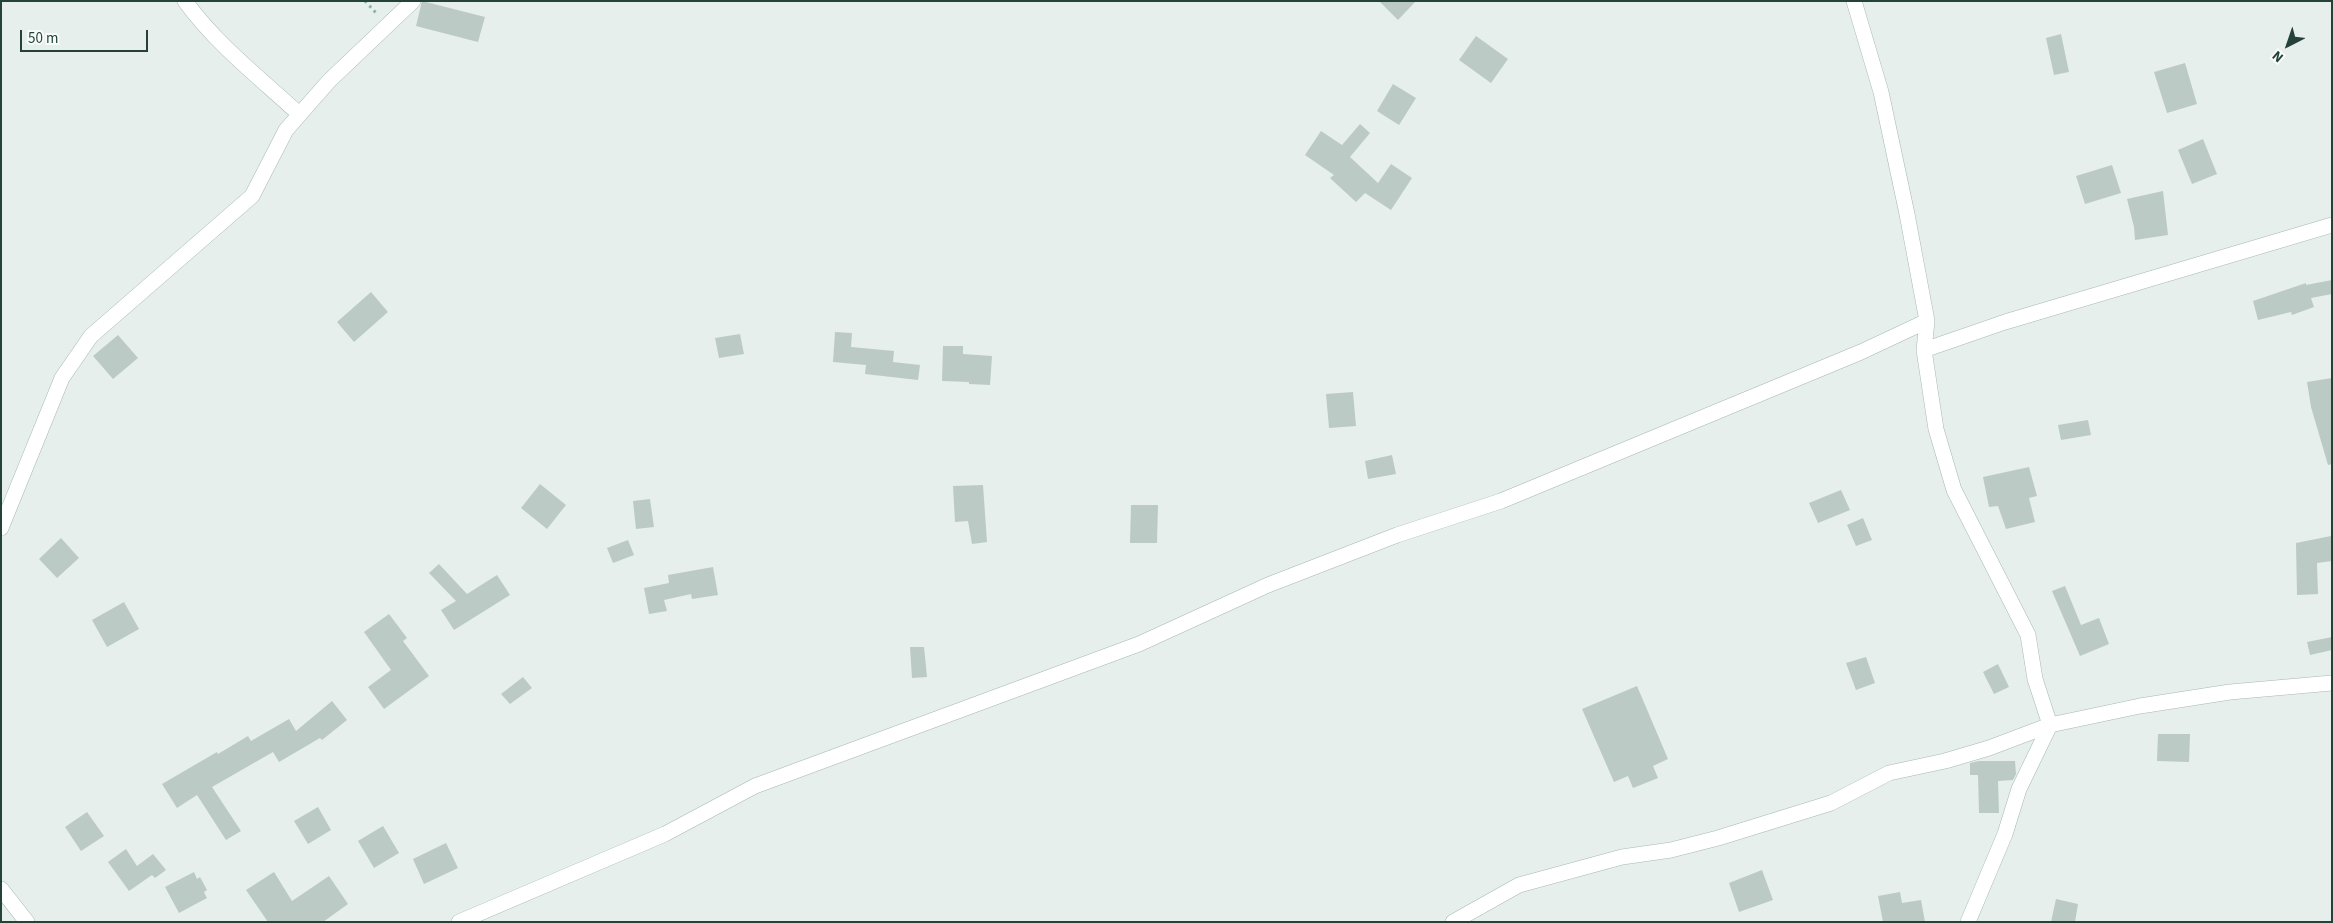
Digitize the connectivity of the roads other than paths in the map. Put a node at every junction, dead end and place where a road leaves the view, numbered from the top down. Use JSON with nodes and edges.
{"nodes":[{"id":1,"x":185,"y":1,"type":"edge"},
{"id":2,"x":413,"y":1,"type":"edge"},
{"id":3,"x":1854,"y":1,"type":"edge"},
{"id":4,"x":299,"y":114,"type":"junction"},
{"id":5,"x":2332,"y":225,"type":"edge"},
{"id":6,"x":1927,"y":321,"type":"junction"},
{"id":7,"x":1924,"y":350,"type":"junction"},
{"id":8,"x":1,"y":528,"type":"edge"},
{"id":9,"x":2332,"y":683,"type":"edge"},
{"id":10,"x":2050,"y":724,"type":"junction"},
{"id":11,"x":1,"y":889,"type":"edge"},
{"id":12,"x":27,"y":922,"type":"edge"},
{"id":13,"x":459,"y":922,"type":"edge"},
{"id":14,"x":1453,"y":922,"type":"edge"},
{"id":15,"x":1968,"y":922,"type":"edge"}],
"edges":[{"from":1,"to":4,"type":"street"},
{"from":2,"to":4,"type":"street"},
{"from":3,"to":6,"type":"street"},
{"from":4,"to":8,"type":"street"},
{"from":5,"to":7,"type":"street"},
{"from":6,"to":7,"type":"street"},
{"from":6,"to":13,"type":"street"},
{"from":7,"to":10,"type":"street"},
{"from":9,"to":10,"type":"street"},
{"from":10,"to":14,"type":"street"},
{"from":10,"to":15,"type":"street"},
{"from":11,"to":12,"type":"street"}]}
